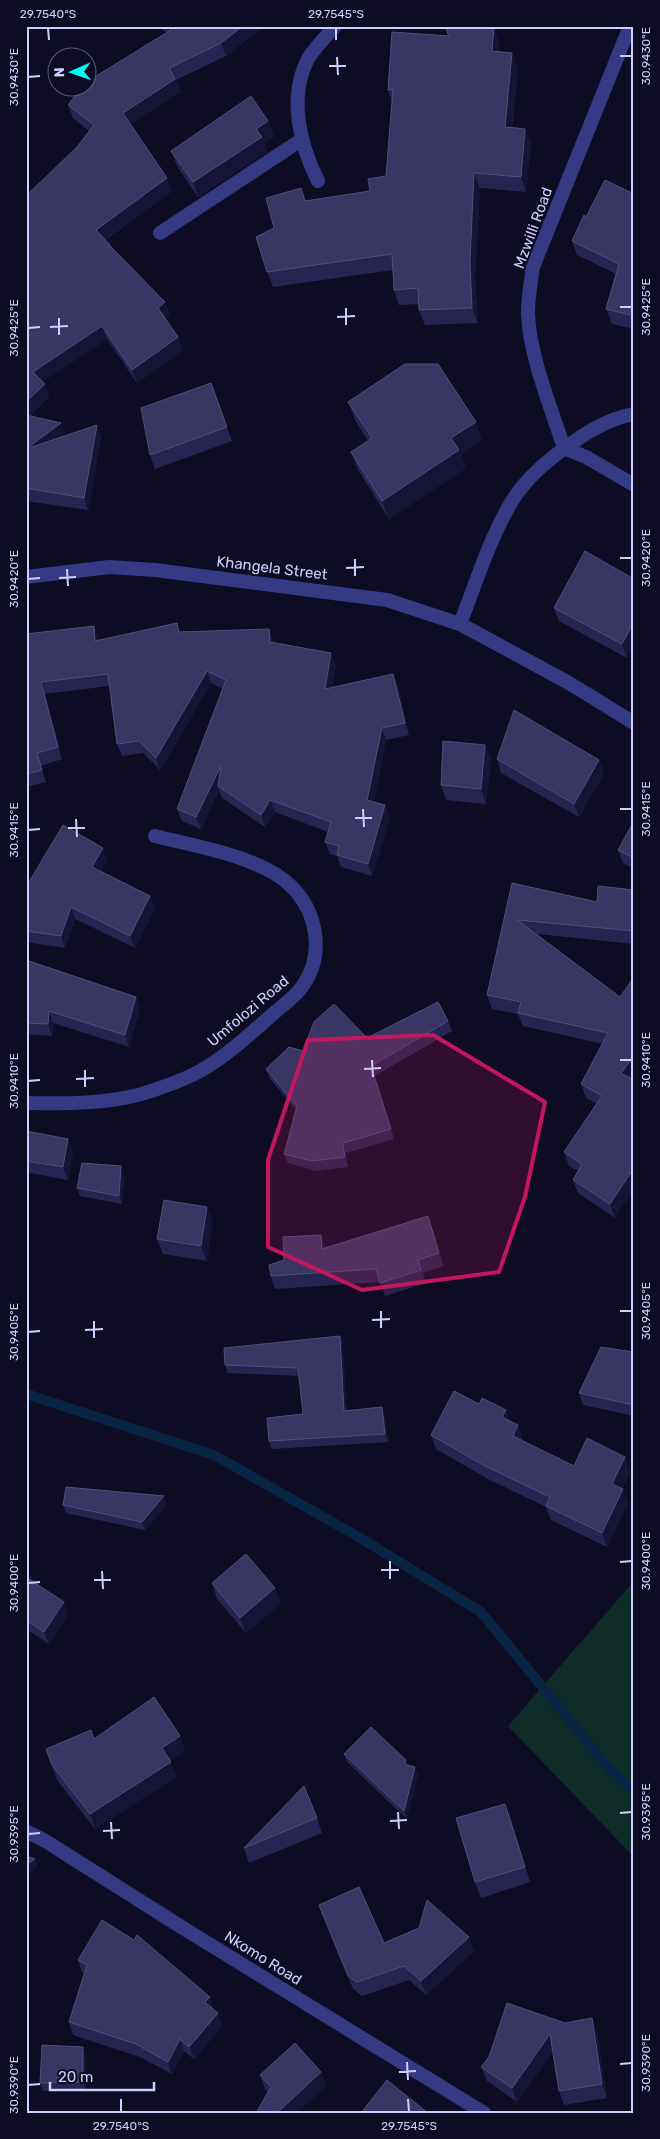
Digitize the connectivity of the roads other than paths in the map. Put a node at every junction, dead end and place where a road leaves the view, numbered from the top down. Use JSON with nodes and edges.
{"nodes":[{"id":1,"x":335,"y":26,"type":"edge"},
{"id":2,"x":630,"y":26,"type":"edge"},
{"id":3,"x":301,"y":140,"type":"junction"},
{"id":4,"x":318,"y":181,"type":"dead end"},
{"id":5,"x":160,"y":233,"type":"dead end"},
{"id":6,"x":634,"y":414,"type":"edge"},
{"id":7,"x":564,"y":448,"type":"junction"},
{"id":8,"x":634,"y":485,"type":"edge"},
{"id":9,"x":26,"y":576,"type":"edge"},
{"id":10,"x":460,"y":624,"type":"junction"},
{"id":11,"x":634,"y":723,"type":"edge"},
{"id":12,"x":155,"y":836,"type":"dead end"},
{"id":13,"x":26,"y":1103,"type":"edge"},
{"id":14,"x":26,"y":1831,"type":"edge"},
{"id":15,"x":484,"y":2113,"type":"edge"}],
"edges":[{"from":1,"to":3,"type":"street"},
{"from":2,"to":7,"type":"street","name":"Mzwilli Road"},
{"from":3,"to":4,"type":"street"},
{"from":3,"to":5,"type":"street"},
{"from":6,"to":7,"type":"street"},
{"from":7,"to":8,"type":"street"},
{"from":7,"to":10,"type":"street"},
{"from":9,"to":10,"type":"street","name":"Khangela Street"},
{"from":10,"to":11,"type":"street","name":"Khangela Street"},
{"from":12,"to":13,"type":"street","name":"Umfolozi Road"},
{"from":14,"to":15,"type":"street","name":"Nkomo Road"}]}
